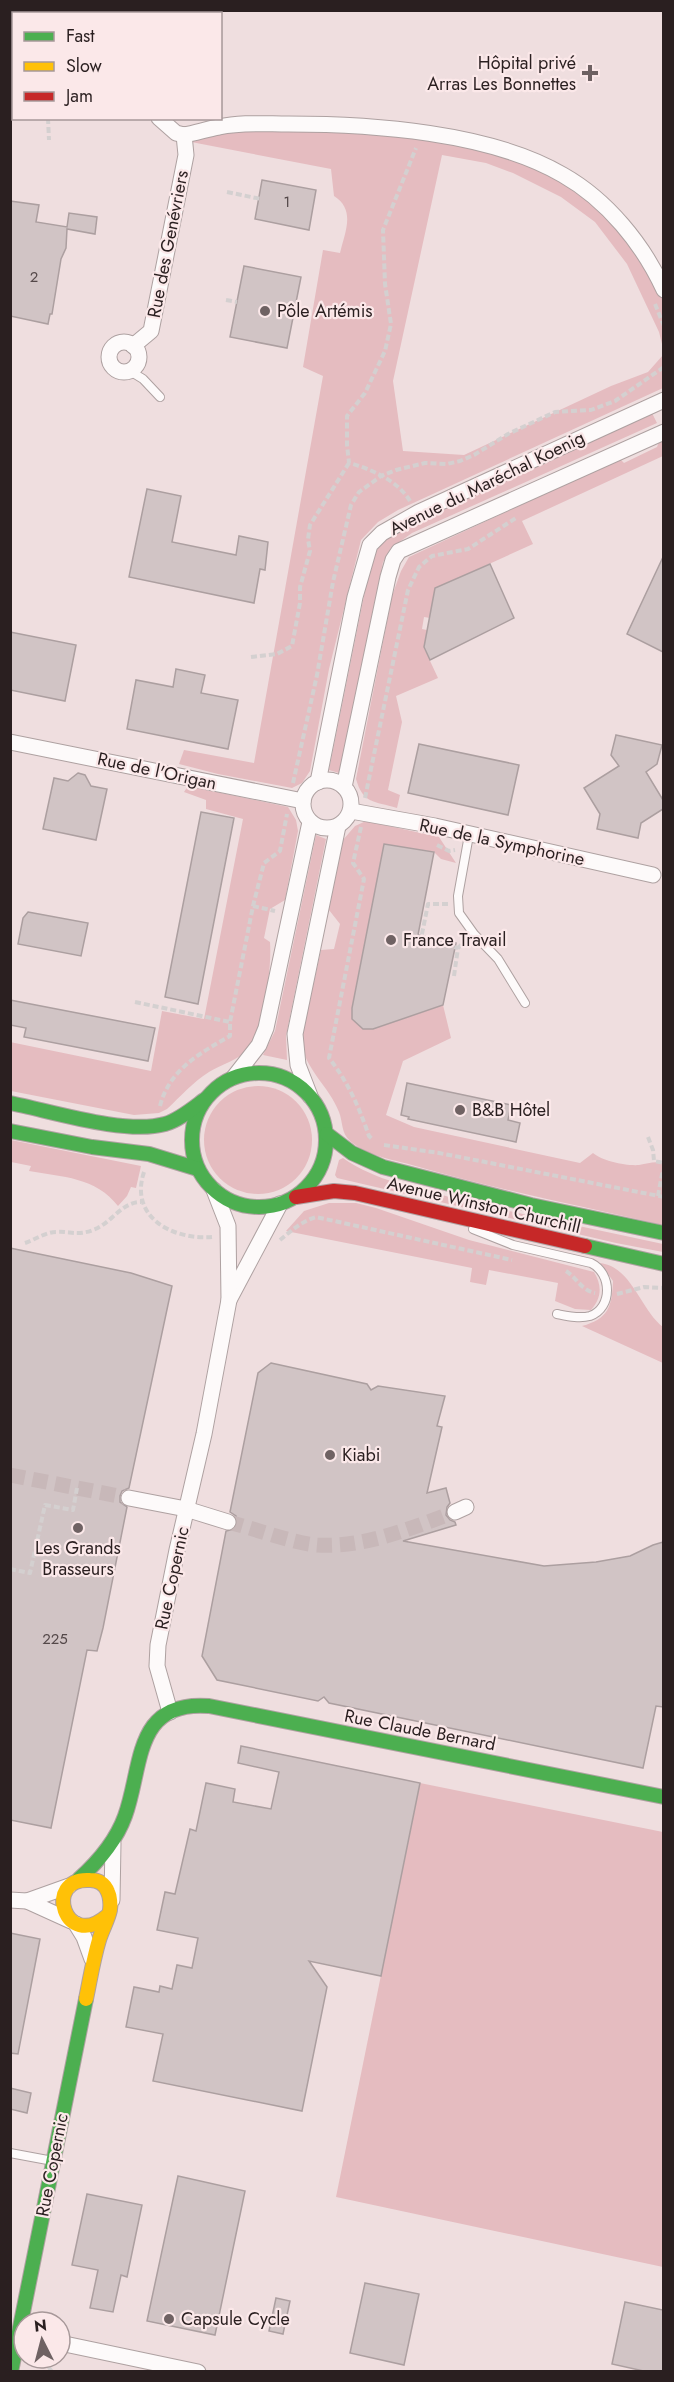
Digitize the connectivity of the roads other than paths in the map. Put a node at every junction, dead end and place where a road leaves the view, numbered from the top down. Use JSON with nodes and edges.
{"nodes":[{"id":1,"x":161,"y":120,"type":"edge"},
{"id":2,"x":184,"y":135,"type":"junction"},
{"id":3,"x":657,"y":291,"type":"edge"},
{"id":4,"x":133,"y":346,"type":"junction"},
{"id":5,"x":130,"y":371,"type":"junction"},
{"id":6,"x":160,"y":397,"type":"dead end"},
{"id":7,"x":663,"y":400,"type":"edge"},
{"id":8,"x":663,"y":432,"type":"edge"},
{"id":9,"x":10,"y":742,"type":"edge"},
{"id":10,"x":318,"y":782,"type":"junction"},
{"id":11,"x":344,"y":787,"type":"junction"},
{"id":12,"x":303,"y":801,"type":"junction"},
{"id":13,"x":351,"y":811,"type":"junction"},
{"id":14,"x":310,"y":822,"type":"junction"},
{"id":15,"x":338,"y":826,"type":"junction"},
{"id":16,"x":468,"y":843,"type":"junction"},
{"id":17,"x":658,"y":873,"type":"edge"},
{"id":18,"x":525,"y":1003,"type":"dead end"},
{"id":19,"x":234,"y":1077,"type":"junction"},
{"id":20,"x":310,"y":1096,"type":"junction"},
{"id":21,"x":205,"y":1100,"type":"junction"},
{"id":22,"x":10,"y":1103,"type":"edge"},
{"id":23,"x":10,"y":1131,"type":"edge"},
{"id":24,"x":327,"y":1134,"type":"junction"},
{"id":25,"x":198,"y":1170,"type":"junction"},
{"id":26,"x":214,"y":1190,"type":"junction"},
{"id":27,"x":295,"y":1197,"type":"junction"},
{"id":28,"x":280,"y":1204,"type":"junction"},
{"id":29,"x":445,"y":1214,"type":"junction"},
{"id":30,"x":663,"y":1233,"type":"edge"},
{"id":31,"x":663,"y":1264,"type":"edge"},
{"id":32,"x":229,"y":1300,"type":"junction"},
{"id":33,"x":557,"y":1314,"type":"dead end"},
{"id":34,"x":129,"y":1498,"type":"tunnel mouth"},
{"id":35,"x":186,"y":1509,"type":"junction"},
{"id":36,"x":228,"y":1522,"type":"tunnel mouth"},
{"id":37,"x":170,"y":1712,"type":"junction"},
{"id":38,"x":663,"y":1797,"type":"edge"},
{"id":39,"x":113,"y":1843,"type":"junction"},
{"id":40,"x":74,"y":1883,"type":"junction"},
{"id":41,"x":10,"y":1900,"type":"edge"},
{"id":42,"x":27,"y":1901,"type":"junction"},
{"id":43,"x":109,"y":1910,"type":"junction"},
{"id":44,"x":73,"y":1922,"type":"junction"},
{"id":45,"x":92,"y":1959,"type":"junction"},
{"id":46,"x":10,"y":2153,"type":"edge"},
{"id":47,"x":53,"y":2161,"type":"junction"},
{"id":48,"x":26,"y":2310,"type":"edge"},
{"id":49,"x":72,"y":2346,"type":"edge"},
{"id":50,"x":198,"y":2372,"type":"edge"}],
"edges":[{"from":1,"to":2,"type":"street"},
{"from":2,"to":3,"type":"street"},
{"from":2,"to":4,"type":"street","name":"Rue des Genévriers"},
{"from":4,"to":5,"type":"street"},
{"from":4,"to":5,"type":"street"},
{"from":5,"to":6,"type":"lane"},
{"from":7,"to":10,"type":"street","name":"Avenue du Maréchal Koenig"},
{"from":8,"to":11,"type":"street","name":"Avenue du Maréchal Koenig"},
{"from":9,"to":12,"type":"street","name":"Rue de l'Origan"},
{"from":10,"to":11,"type":"street"},
{"from":10,"to":12,"type":"street"},
{"from":11,"to":13,"type":"street"},
{"from":12,"to":14,"type":"street"},
{"from":13,"to":15,"type":"street"},
{"from":13,"to":16,"type":"street","name":"Rue de la Symphorine"},
{"from":14,"to":15,"type":"street"},
{"from":14,"to":19,"type":"street"},
{"from":15,"to":20,"type":"street"},
{"from":16,"to":17,"type":"street","name":"Rue de la Symphorine"},
{"from":16,"to":18,"type":"lane"},
{"from":19,"to":20,"type":"main road"},
{"from":19,"to":21,"type":"main road"},
{"from":20,"to":24,"type":"main road"},
{"from":21,"to":22,"type":"main road"},
{"from":21,"to":25,"type":"main road"},
{"from":23,"to":25,"type":"main road"},
{"from":24,"to":27,"type":"main road"},
{"from":24,"to":30,"type":"main road","name":"Avenue Winston Churchill"},
{"from":25,"to":26,"type":"main road"},
{"from":26,"to":28,"type":"main road"},
{"from":26,"to":32,"type":"street"},
{"from":27,"to":28,"type":"main road"},
{"from":27,"to":29,"type":"main road","name":"Avenue Winston Churchill"},
{"from":28,"to":32,"type":"street"},
{"from":29,"to":31,"type":"main road","name":"Avenue Winston Churchill"},
{"from":29,"to":33,"type":"lane"},
{"from":32,"to":35,"type":"street","name":"Rue Copernic"},
{"from":34,"to":35,"type":"street"},
{"from":35,"to":36,"type":"street"},
{"from":35,"to":37,"type":"street","name":"Rue Copernic"},
{"from":37,"to":38,"type":"main road","name":"Rue Claude Bernard"},
{"from":37,"to":39,"type":"main road","name":"Rue Copernic"},
{"from":39,"to":40,"type":"main road","name":"Rue Copernic"},
{"from":39,"to":43,"type":"street","name":"Rue Copernic"},
{"from":40,"to":42,"type":"street"},
{"from":40,"to":43,"type":"main road"},
{"from":40,"to":44,"type":"main road"},
{"from":41,"to":42,"type":"street"},
{"from":42,"to":44,"type":"street"},
{"from":43,"to":44,"type":"main road"},
{"from":43,"to":45,"type":"main road","name":"Rue Copernic"},
{"from":44,"to":45,"type":"street","name":"Rue Copernic"},
{"from":45,"to":47,"type":"main road","name":"Rue Copernic"},
{"from":46,"to":47,"type":"lane"},
{"from":47,"to":48,"type":"main road","name":"Rue Copernic"},
{"from":49,"to":50,"type":"street"}]}
